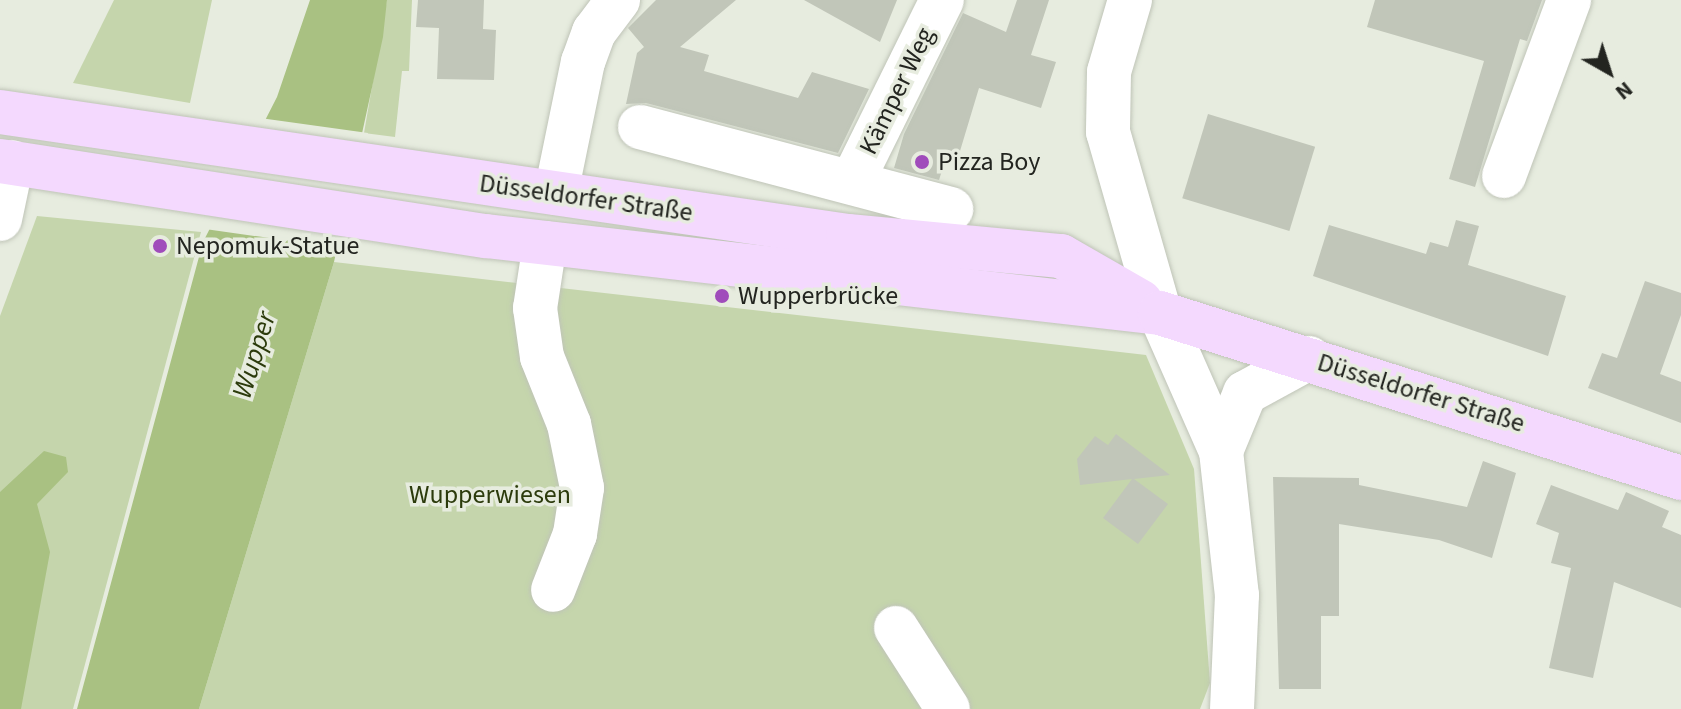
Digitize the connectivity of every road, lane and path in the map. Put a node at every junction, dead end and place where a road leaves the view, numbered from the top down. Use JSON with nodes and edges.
{"nodes":[{"id":1,"x":618,"y":0,"type":"edge"},
{"id":2,"x":942,"y":0,"type":"edge"},
{"id":3,"x":1130,"y":0,"type":"edge"},
{"id":4,"x":1569,"y":0,"type":"edge"},
{"id":5,"x":0,"y":112,"type":"edge"},
{"id":6,"x":640,"y":127,"type":"dead end"},
{"id":7,"x":6,"y":162,"type":"edge"},
{"id":8,"x":1504,"y":176,"type":"dead end"},
{"id":9,"x":852,"y":182,"type":"junction"},
{"id":10,"x":556,"y":193,"type":"junction"},
{"id":11,"x":951,"y":209,"type":"dead end"},
{"id":12,"x":0,"y":219,"type":"edge"},
{"id":13,"x":545,"y":243,"type":"junction"},
{"id":14,"x":1160,"y":313,"type":"junction"},
{"id":15,"x":1309,"y":358,"type":"junction"},
{"id":16,"x":1221,"y":451,"type":"junction"},
{"id":17,"x":1681,"y":478,"type":"edge"},
{"id":18,"x":553,"y":590,"type":"dead end"},
{"id":19,"x":896,"y":628,"type":"dead end"},
{"id":20,"x":948,"y":709,"type":"edge"},
{"id":21,"x":1232,"y":709,"type":"edge"}],
"edges":[{"from":1,"to":10,"type":"street"},
{"from":2,"to":9,"type":"street","name":"Kämper Weg"},
{"from":3,"to":14,"type":"street"},
{"from":4,"to":8,"type":"street"},
{"from":5,"to":10,"type":"main road","name":"Düsseldorfer Straße"},
{"from":6,"to":9,"type":"street"},
{"from":7,"to":12,"type":"street"},
{"from":7,"to":13,"type":"main road","name":"Düsseldorfer Straße"},
{"from":9,"to":11,"type":"street"},
{"from":10,"to":13,"type":"main road"},
{"from":10,"to":14,"type":"main road","name":"Düsseldorfer Straße"},
{"from":13,"to":14,"type":"main road","name":"Düsseldorfer Straße"},
{"from":13,"to":18,"type":"street"},
{"from":14,"to":15,"type":"main road","name":"Düsseldorfer Straße"},
{"from":14,"to":16,"type":"street"},
{"from":15,"to":16,"type":"street"},
{"from":15,"to":17,"type":"main road","name":"Düsseldorfer Straße"},
{"from":16,"to":21,"type":"street"},
{"from":19,"to":20,"type":"street"}]}
